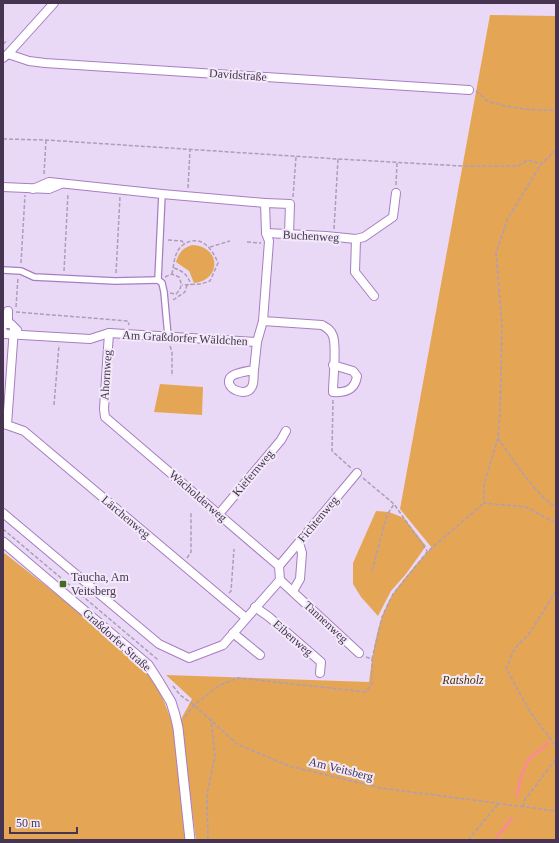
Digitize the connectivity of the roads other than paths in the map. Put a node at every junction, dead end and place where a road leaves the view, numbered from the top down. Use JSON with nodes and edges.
{"nodes":[{"id":1,"x":54,"y":3,"type":"edge"},
{"id":2,"x":6,"y":56,"type":"edge"},
{"id":3,"x":469,"y":90,"type":"road end"},
{"id":4,"x":65,"y":184,"type":"junction"},
{"id":5,"x":3,"y":187,"type":"edge"},
{"id":6,"x":29,"y":189,"type":"junction"},
{"id":7,"x":396,"y":193,"type":"road end"},
{"id":8,"x":162,"y":194,"type":"junction"},
{"id":9,"x":265,"y":203,"type":"junction"},
{"id":10,"x":266,"y":234,"type":"junction"},
{"id":11,"x":289,"y":235,"type":"junction"},
{"id":12,"x":356,"y":239,"type":"junction"},
{"id":13,"x":3,"y":270,"type":"edge"},
{"id":14,"x":158,"y":280,"type":"junction"},
{"id":15,"x":374,"y":296,"type":"dead end"},
{"id":16,"x":8,"y":311,"type":"dead end"},
{"id":17,"x":263,"y":321,"type":"junction"},
{"id":18,"x":10,"y":329,"type":"edge"},
{"id":19,"x":109,"y":333,"type":"junction"},
{"id":20,"x":168,"y":336,"type":"junction"},
{"id":21,"x":257,"y":342,"type":"junction"},
{"id":22,"x":333,"y":366,"type":"junction"},
{"id":23,"x":254,"y":370,"type":"dead end"},
{"id":24,"x":6,"y":404,"type":"edge"},
{"id":25,"x":105,"y":417,"type":"joint"},
{"id":26,"x":5,"y":426,"type":"edge"},
{"id":27,"x":286,"y":431,"type":"dead end"},
{"id":28,"x":357,"y":473,"type":"road end"},
{"id":29,"x":3,"y":513,"type":"edge"},
{"id":30,"x":219,"y":514,"type":"junction"},
{"id":31,"x":3,"y":542,"type":"edge"},
{"id":32,"x":298,"y":543,"type":"junction"},
{"id":33,"x":279,"y":566,"type":"junction"},
{"id":34,"x":280,"y":580,"type":"junction"},
{"id":35,"x":293,"y":591,"type":"junction"},
{"id":36,"x":255,"y":607,"type":"junction"},
{"id":37,"x":246,"y":618,"type":"junction"},
{"id":38,"x":233,"y":633,"type":"junction"},
{"id":39,"x":359,"y":653,"type":"road end"},
{"id":40,"x":260,"y":655,"type":"dead end"},
{"id":41,"x":320,"y":673,"type":"dead end"},
{"id":42,"x":190,"y":840,"type":"edge"}],
"edges":[{"from":1,"to":2,"type":"street"},
{"from":2,"to":3,"type":"street","name":"Davidstraße"},
{"from":4,"to":6,"type":"street"},
{"from":4,"to":6,"type":"street"},
{"from":4,"to":8,"type":"street"},
{"from":5,"to":6,"type":"street"},
{"from":7,"to":12,"type":"street","name":"Buchenweg"},
{"from":8,"to":9,"type":"street"},
{"from":8,"to":14,"type":"street"},
{"from":9,"to":10,"type":"street","name":"Am Graßdorfer Wäldchen"},
{"from":9,"to":11,"type":"street"},
{"from":10,"to":11,"type":"street","name":"Buchenweg"},
{"from":10,"to":17,"type":"street","name":"Am Graßdorfer Wäldchen"},
{"from":11,"to":12,"type":"street","name":"Buchenweg"},
{"from":12,"to":15,"type":"street","name":"Buchenweg"},
{"from":13,"to":14,"type":"street"},
{"from":14,"to":20,"type":"street"},
{"from":16,"to":18,"type":"street"},
{"from":17,"to":21,"type":"street","name":"Am Graßdorfer Wäldchen"},
{"from":17,"to":22,"type":"street"},
{"from":18,"to":19,"type":"street","name":"Am Graßdorfer Wäldchen"},
{"from":18,"to":24,"type":"street"},
{"from":19,"to":20,"type":"street","name":"Am Graßdorfer Wäldchen"},
{"from":19,"to":25,"type":"street","name":"Ahornweg"},
{"from":20,"to":21,"type":"street","name":"Am Graßdorfer Wäldchen"},
{"from":21,"to":23,"type":"street"},
{"from":22,"to":22,"type":"street"},
{"from":24,"to":26,"type":"street"},
{"from":25,"to":30,"type":"street","name":"Wacholderweg"},
{"from":26,"to":37,"type":"street","name":"Lärchenweg"},
{"from":27,"to":30,"type":"street","name":"Kiefernweg"},
{"from":28,"to":32,"type":"street","name":"Fichtenweg"},
{"from":29,"to":38,"type":"street","name":"Graßdorfer Straße"},
{"from":30,"to":33,"type":"street","name":"Wacholderweg"},
{"from":31,"to":42,"type":"street","name":"Graßdorfer Straße"},
{"from":32,"to":33,"type":"street","name":"Fichtenweg"},
{"from":32,"to":35,"type":"street","name":"Tannenweg"},
{"from":33,"to":34,"type":"street"},
{"from":34,"to":35,"type":"street","name":"Tannenweg"},
{"from":34,"to":36,"type":"street","name":"Graßdorfer Straße"},
{"from":35,"to":39,"type":"street","name":"Tannenweg"},
{"from":36,"to":37,"type":"street","name":"Graßdorfer Straße"},
{"from":36,"to":41,"type":"street","name":"Eibenweg"},
{"from":37,"to":38,"type":"street","name":"Graßdorfer Straße"},
{"from":38,"to":40,"type":"street"}]}
